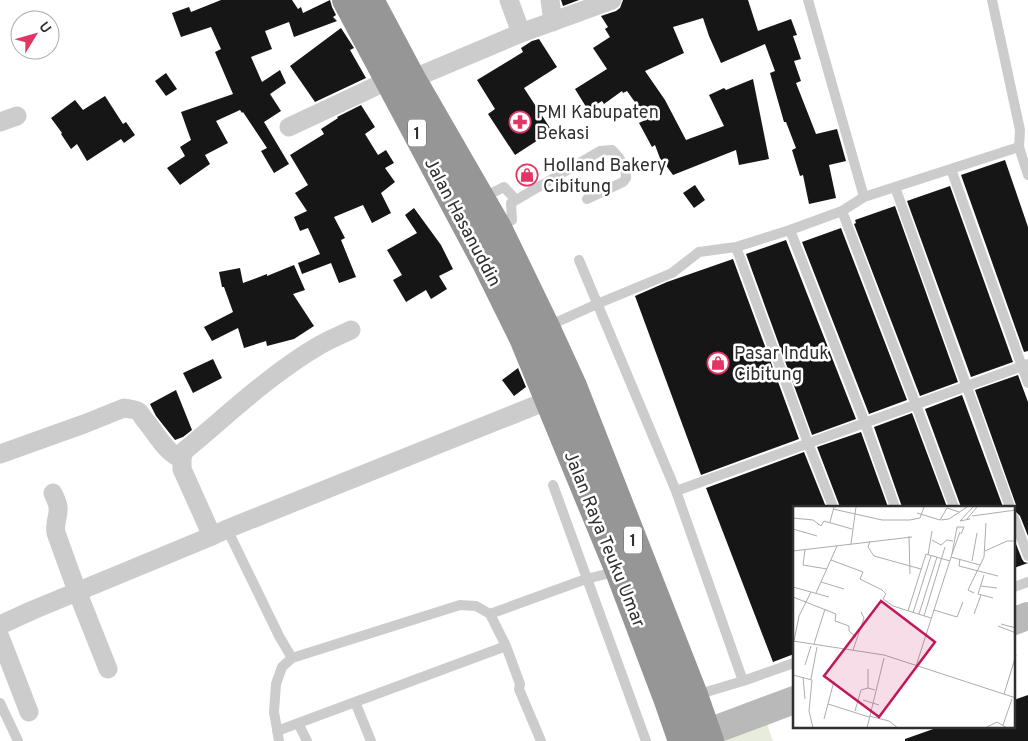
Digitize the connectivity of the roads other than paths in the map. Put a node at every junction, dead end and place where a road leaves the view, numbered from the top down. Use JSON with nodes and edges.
{"nodes":[{"id":1,"x":346,"y":0,"type":"edge"},
{"id":2,"x":370,"y":0,"type":"edge"},
{"id":3,"x":509,"y":0,"type":"edge"},
{"id":4,"x":550,"y":0,"type":"edge"},
{"id":5,"x":612,"y":0,"type":"edge"},
{"id":6,"x":808,"y":0,"type":"edge"},
{"id":7,"x":992,"y":0,"type":"edge"},
{"id":8,"x":553,"y":22,"type":"junction"},
{"id":9,"x":374,"y":29,"type":"junction"},
{"id":10,"x":521,"y":34,"type":"junction"},
{"id":11,"x":400,"y":79,"type":"junction"},
{"id":12,"x":289,"y":127,"type":"dead end"},
{"id":13,"x":1019,"y":147,"type":"junction"},
{"id":14,"x":951,"y":169,"type":"junction"},
{"id":15,"x":1028,"y":175,"type":"edge"},
{"id":16,"x":895,"y":187,"type":"junction"},
{"id":17,"x":481,"y":198,"type":"junction"},
{"id":18,"x":864,"y":198,"type":"junction"},
{"id":19,"x":587,"y":199,"type":"dead end"},
{"id":20,"x":516,"y":200,"type":"junction"},
{"id":21,"x":842,"y":211,"type":"junction"},
{"id":22,"x":498,"y":228,"type":"junction"},
{"id":23,"x":790,"y":230,"type":"junction"},
{"id":24,"x":736,"y":246,"type":"junction"},
{"id":25,"x":579,"y":260,"type":"dead end"},
{"id":26,"x":597,"y":304,"type":"junction"},
{"id":27,"x":351,"y":330,"type":"dead end"},
{"id":28,"x":534,"y":333,"type":"junction"},
{"id":29,"x":1025,"y":365,"type":"edge"},
{"id":30,"x":1028,"y":383,"type":"edge"},
{"id":31,"x":967,"y":386,"type":"junction"},
{"id":32,"x":549,"y":400,"type":"junction"},
{"id":33,"x":916,"y":405,"type":"junction"},
{"id":34,"x":865,"y":423,"type":"junction"},
{"id":35,"x":808,"y":443,"type":"junction"},
{"id":36,"x":0,"y":454,"type":"edge"},
{"id":37,"x":182,"y":459,"type":"junction"},
{"id":38,"x":553,"y":485,"type":"dead end"},
{"id":39,"x":676,"y":491,"type":"junction"},
{"id":40,"x":53,"y":493,"type":"dead end"},
{"id":41,"x":833,"y":506,"type":"edge"},
{"id":42,"x":895,"y":506,"type":"edge"},
{"id":43,"x":954,"y":506,"type":"edge"},
{"id":44,"x":1010,"y":506,"type":"edge"},
{"id":45,"x":1016,"y":523,"type":"edge"},
{"id":46,"x":220,"y":532,"type":"junction"},
{"id":47,"x":1028,"y":556,"type":"edge"},
{"id":48,"x":619,"y":571,"type":"junction"},
{"id":49,"x":586,"y":579,"type":"junction"},
{"id":50,"x":1028,"y":582,"type":"edge"},
{"id":51,"x":1016,"y":586,"type":"edge"},
{"id":52,"x":77,"y":592,"type":"junction"},
{"id":53,"x":490,"y":614,"type":"junction"},
{"id":54,"x":1028,"y":616,"type":"edge"},
{"id":55,"x":1016,"y":620,"type":"edge"},
{"id":56,"x":0,"y":625,"type":"edge"},
{"id":57,"x":0,"y":637,"type":"edge"},
{"id":58,"x":506,"y":646,"type":"junction"},
{"id":59,"x":292,"y":658,"type":"junction"},
{"id":60,"x":793,"y":663,"type":"edge"},
{"id":61,"x":108,"y":669,"type":"dead end"},
{"id":62,"x":743,"y":681,"type":"junction"},
{"id":63,"x":694,"y":695,"type":"junction"},
{"id":64,"x":793,"y":700,"type":"edge"},
{"id":65,"x":355,"y":702,"type":"junction"},
{"id":66,"x":0,"y":703,"type":"edge"},
{"id":67,"x":29,"y":712,"type":"dead end"},
{"id":68,"x":298,"y":723,"type":"junction"},
{"id":69,"x":693,"y":733,"type":"edge"},
{"id":70,"x":278,"y":736,"type":"edge"},
{"id":71,"x":18,"y":741,"type":"edge"},
{"id":72,"x":307,"y":741,"type":"edge"},
{"id":73,"x":371,"y":741,"type":"edge"},
{"id":74,"x":541,"y":741,"type":"edge"},
{"id":75,"x":646,"y":741,"type":"edge"}],
"edges":[{"from":1,"to":9,"type":"highway","name":"Jalan Hasanuddin","number":"1"},
{"from":2,"to":9,"type":"highway","name":"Jalan Hasanuddin","number":"1"},
{"from":3,"to":10,"type":"street"},
{"from":4,"to":8,"type":"street"},
{"from":5,"to":8,"type":"street"},
{"from":6,"to":18,"type":"lane"},
{"from":7,"to":13,"type":"lane"},
{"from":8,"to":10,"type":"street"},
{"from":9,"to":11,"type":"highway","name":"Jalan Hasanuddin","number":"1"},
{"from":10,"to":11,"type":"street"},
{"from":11,"to":12,"type":"street"},
{"from":11,"to":17,"type":"highway","name":"Jalan Hasanuddin","number":"1"},
{"from":11,"to":28,"type":"highway","name":"Jalan Hasanuddin","number":"1"},
{"from":13,"to":14,"type":"lane"},
{"from":13,"to":15,"type":"lane"},
{"from":14,"to":16,"type":"lane"},
{"from":14,"to":29,"type":"lane"},
{"from":16,"to":18,"type":"lane"},
{"from":16,"to":31,"type":"lane"},
{"from":17,"to":20,"type":"lane"},
{"from":17,"to":22,"type":"highway","name":"Jalan Hasanuddin","number":"1"},
{"from":18,"to":21,"type":"lane"},
{"from":19,"to":20,"type":"lane"},
{"from":20,"to":22,"type":"lane"},
{"from":21,"to":23,"type":"lane"},
{"from":21,"to":33,"type":"lane"},
{"from":22,"to":28,"type":"highway","name":"Jalan Hasanuddin","number":"1"},
{"from":23,"to":24,"type":"lane"},
{"from":23,"to":34,"type":"lane"},
{"from":24,"to":26,"type":"lane"},
{"from":24,"to":35,"type":"lane"},
{"from":25,"to":26,"type":"lane"},
{"from":26,"to":28,"type":"lane"},
{"from":26,"to":39,"type":"lane"},
{"from":27,"to":37,"type":"street"},
{"from":28,"to":32,"type":"highway","name":"Jalan Raya Teuku Umar","number":"1"},
{"from":28,"to":63,"type":"highway","name":"Jalan Raya Teuku Umar","number":"1"},
{"from":29,"to":30,"type":"lane"},
{"from":29,"to":31,"type":"lane"},
{"from":31,"to":33,"type":"lane"},
{"from":31,"to":44,"type":"lane"},
{"from":32,"to":46,"type":"street"},
{"from":32,"to":48,"type":"highway","name":"Jalan Raya Teuku Umar","number":"1"},
{"from":33,"to":34,"type":"lane"},
{"from":33,"to":43,"type":"lane"},
{"from":34,"to":35,"type":"lane"},
{"from":34,"to":42,"type":"lane"},
{"from":35,"to":39,"type":"lane"},
{"from":35,"to":41,"type":"lane"},
{"from":36,"to":37,"type":"street"},
{"from":37,"to":46,"type":"street"},
{"from":38,"to":49,"type":"lane"},
{"from":39,"to":62,"type":"lane"},
{"from":40,"to":52,"type":"street"},
{"from":45,"to":47,"type":"lane"},
{"from":46,"to":52,"type":"street"},
{"from":46,"to":59,"type":"lane"},
{"from":48,"to":49,"type":"lane"},
{"from":48,"to":69,"type":"highway","name":"Jalan Raya Teuku Umar","number":"1"},
{"from":49,"to":53,"type":"lane"},
{"from":49,"to":75,"type":"lane"},
{"from":50,"to":51,"type":"lane"},
{"from":52,"to":56,"type":"street"},
{"from":52,"to":61,"type":"street"},
{"from":53,"to":58,"type":"lane"},
{"from":53,"to":59,"type":"lane"},
{"from":54,"to":55,"type":"street"},
{"from":57,"to":67,"type":"street"},
{"from":58,"to":65,"type":"lane"},
{"from":58,"to":74,"type":"lane"},
{"from":59,"to":70,"type":"lane"},
{"from":60,"to":62,"type":"lane"},
{"from":62,"to":63,"type":"lane"},
{"from":63,"to":69,"type":"highway","name":"Jalan Raya Teuku Umar","number":"1"},
{"from":64,"to":69,"type":"street"},
{"from":65,"to":68,"type":"lane"},
{"from":65,"to":73,"type":"lane"},
{"from":66,"to":71,"type":"lane"},
{"from":68,"to":70,"type":"lane"},
{"from":68,"to":72,"type":"lane"}]}
